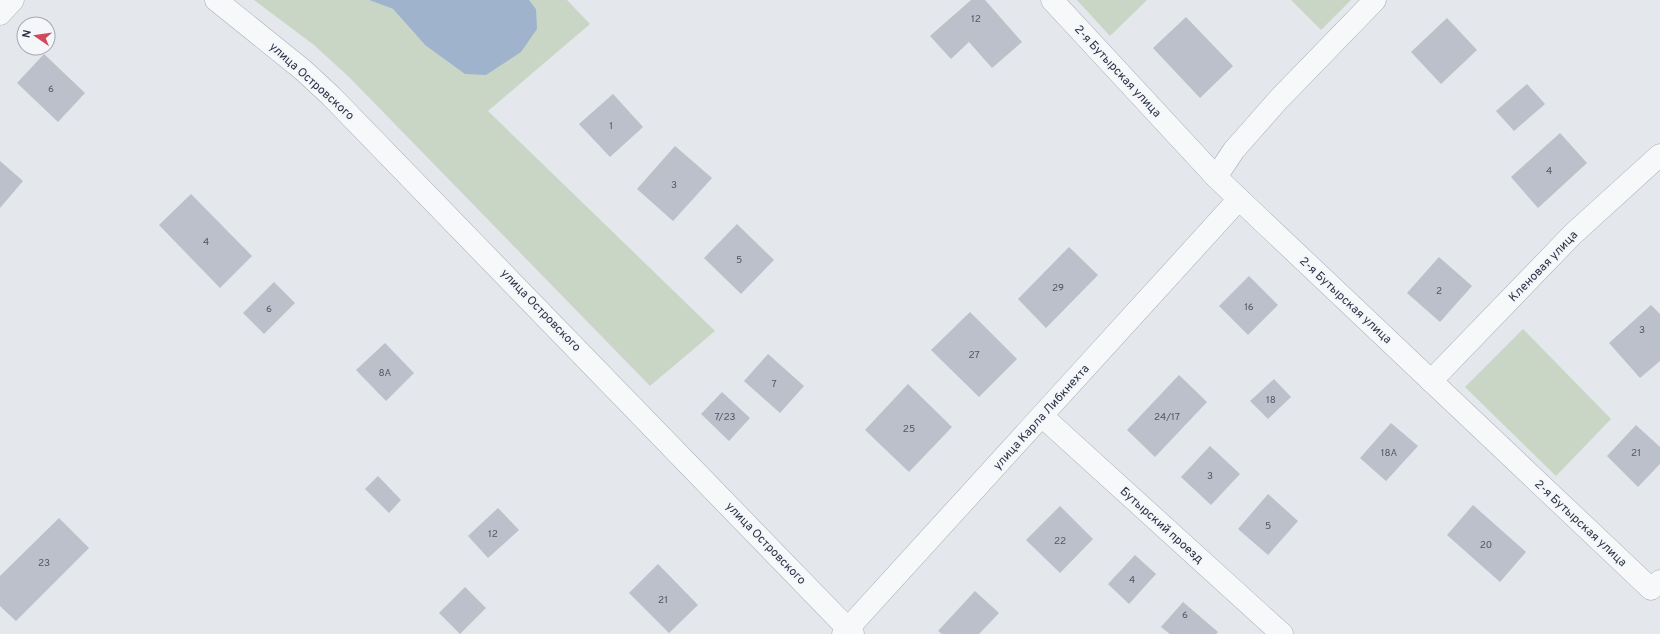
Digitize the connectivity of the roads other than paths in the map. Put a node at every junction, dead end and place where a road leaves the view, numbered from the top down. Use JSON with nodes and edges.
{"nodes":[{"id":1,"x":13,"y":0,"type":"edge"},
{"id":2,"x":216,"y":0,"type":"edge"},
{"id":3,"x":1052,"y":0,"type":"edge"},
{"id":4,"x":1375,"y":0,"type":"edge"},
{"id":5,"x":0,"y":14,"type":"edge"},
{"id":6,"x":1660,"y":155,"type":"edge"},
{"id":7,"x":1216,"y":177,"type":"junction"},
{"id":8,"x":1238,"y":199,"type":"junction"},
{"id":9,"x":1431,"y":381,"type":"junction"},
{"id":10,"x":1042,"y":416,"type":"junction"},
{"id":11,"x":1656,"y":585,"type":"edge"},
{"id":12,"x":848,"y":632,"type":"edge"},
{"id":13,"x":1282,"y":634,"type":"edge"}],
"edges":[{"from":1,"to":5,"type":"street"},
{"from":2,"to":12,"type":"street","name":"улица Островского"},
{"from":3,"to":7,"type":"street","name":"2-я Бутырская улица"},
{"from":4,"to":7,"type":"street"},
{"from":6,"to":9,"type":"street","name":"Кленовая улица"},
{"from":7,"to":8,"type":"street","name":"2-я Бутырская улица"},
{"from":8,"to":9,"type":"street","name":"2-я Бутырская улица"},
{"from":8,"to":10,"type":"street","name":"улица Карла Либкнехта"},
{"from":9,"to":11,"type":"street","name":"2-я Бутырская улица"},
{"from":10,"to":12,"type":"street","name":"улица Карла Либкнехта"},
{"from":10,"to":13,"type":"street","name":"Бутырский проезд"}]}
